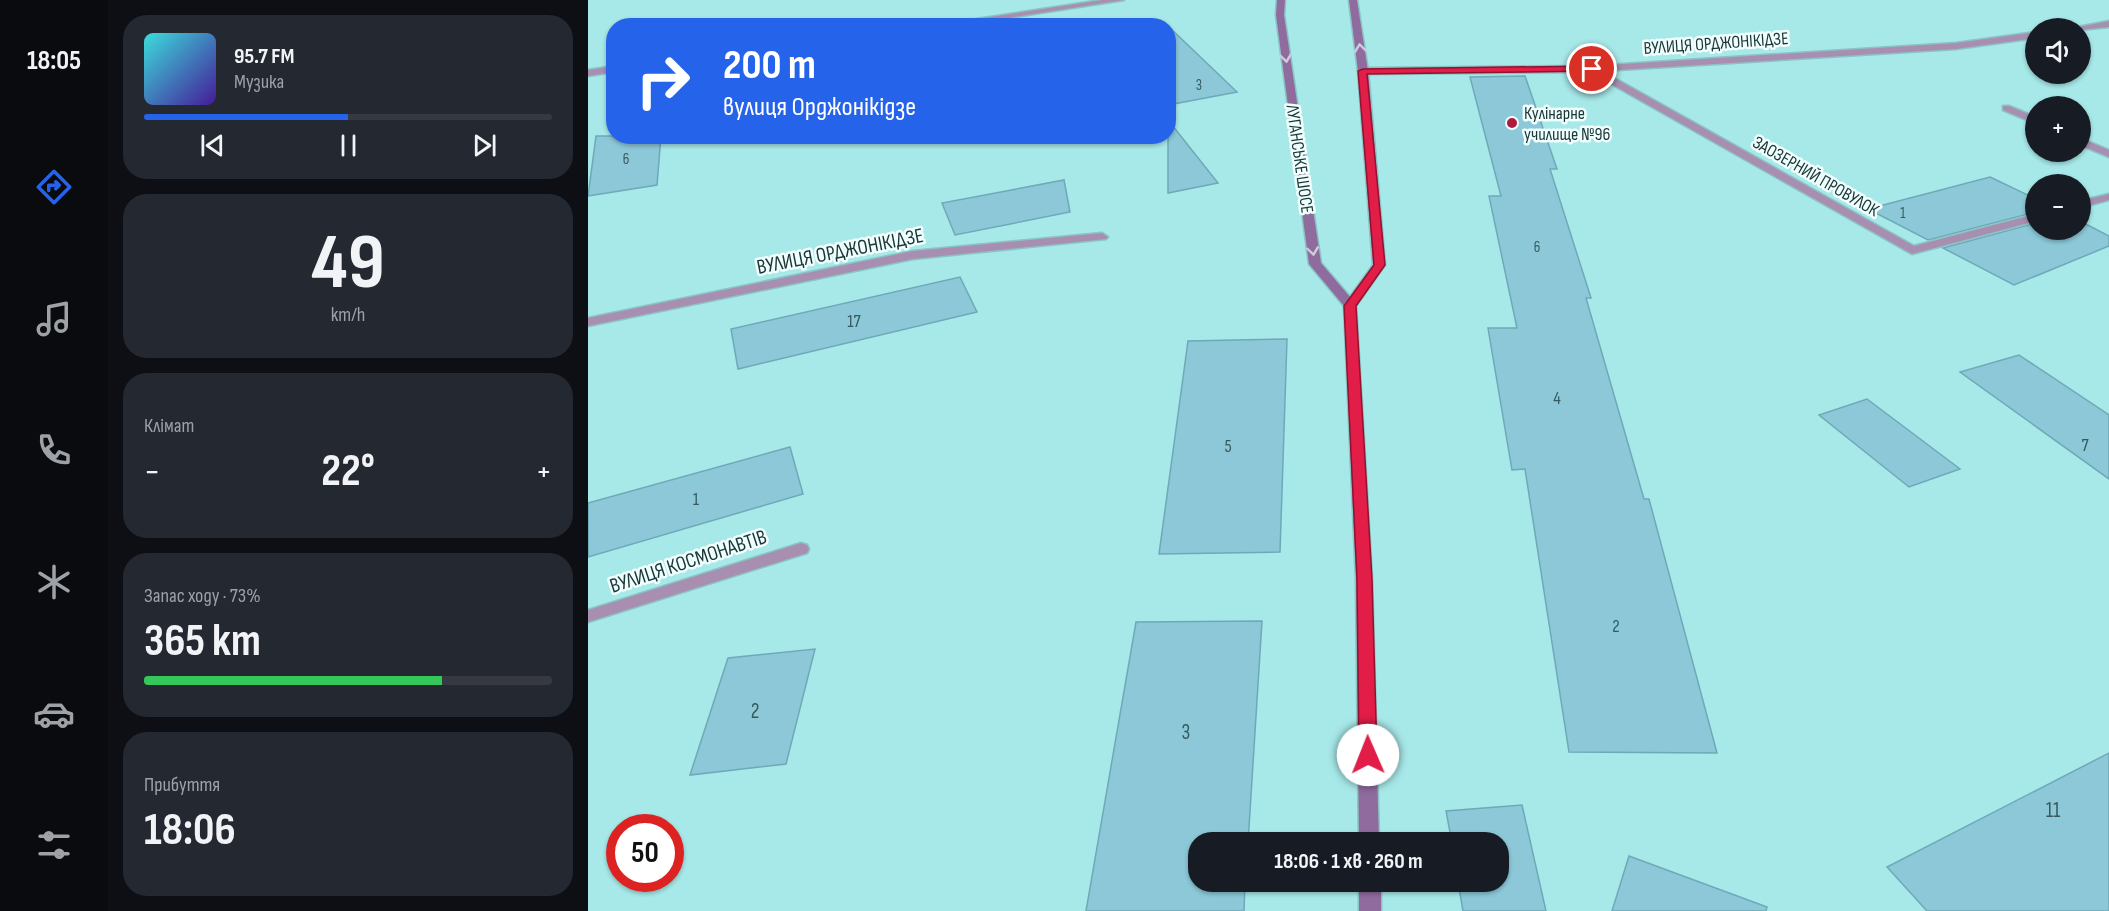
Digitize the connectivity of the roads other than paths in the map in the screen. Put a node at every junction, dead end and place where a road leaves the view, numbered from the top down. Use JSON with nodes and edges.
{"nodes":[{"id":1,"x":1120,"y":0,"type":"edge"},
{"id":2,"x":1281,"y":0,"type":"edge"},
{"id":3,"x":1353,"y":0,"type":"edge"},
{"id":4,"x":992,"y":18,"type":"edge"},
{"id":5,"x":2109,"y":24,"type":"edge"},
{"id":6,"x":2091,"y":26,"type":"edge"},
{"id":7,"x":2025,"y":37,"type":"edge"},
{"id":8,"x":1592,"y":69,"type":"junction"},
{"id":9,"x":606,"y":70,"type":"edge"},
{"id":10,"x":1363,"y":71,"type":"junction"},
{"id":11,"x":588,"y":72,"type":"edge"},
{"id":12,"x":2006,"y":108,"type":"dead end"},
{"id":13,"x":2025,"y":116,"type":"edge"},
{"id":14,"x":2091,"y":146,"type":"edge"},
{"id":15,"x":2109,"y":154,"type":"edge"},
{"id":16,"x":2109,"y":197,"type":"edge"},
{"id":17,"x":2091,"y":202,"type":"edge"},
{"id":18,"x":2025,"y":220,"type":"edge"},
{"id":19,"x":1102,"y":237,"type":"dead end"},
{"id":20,"x":1350,"y":306,"type":"junction"},
{"id":21,"x":588,"y":322,"type":"edge"},
{"id":22,"x":801,"y":549,"type":"dead end"},
{"id":23,"x":588,"y":616,"type":"edge"},
{"id":24,"x":1369,"y":832,"type":"edge"},
{"id":25,"x":1370,"y":892,"type":"edge"},
{"id":26,"x":1371,"y":911,"type":"edge"}],
"edges":[{"from":1,"to":4,"type":"street"},
{"from":2,"to":20,"type":"main road","name":"ЛУГАНСЬКЕ ШОСЕ","one_way":true},
{"from":10,"to":3,"type":"main road","one_way":true},
{"from":5,"to":6,"type":"street"},
{"from":7,"to":8,"type":"street","name":"ВУЛИЦЯ ОРДЖОНІКІДЗЕ"},
{"from":8,"to":10,"type":"street","name":"ВУЛИЦЯ ОРДЖОНІКІДЗЕ"},
{"from":8,"to":18,"type":"street","name":"ЗАОЗЕРНИЙ ПРОВУЛОК"},
{"from":9,"to":11,"type":"street"},
{"from":10,"to":20,"type":"main road"},
{"from":12,"to":13,"type":"street"},
{"from":14,"to":15,"type":"street"},
{"from":16,"to":17,"type":"street"},
{"from":19,"to":21,"type":"street","name":"ВУЛИЦЯ ОРДЖОНІКІДЗЕ"},
{"from":20,"to":24,"type":"main road"},
{"from":22,"to":23,"type":"street","name":"ВУЛИЦЯ КОСМОНАВТІВ"},
{"from":25,"to":26,"type":"main road"}]}
